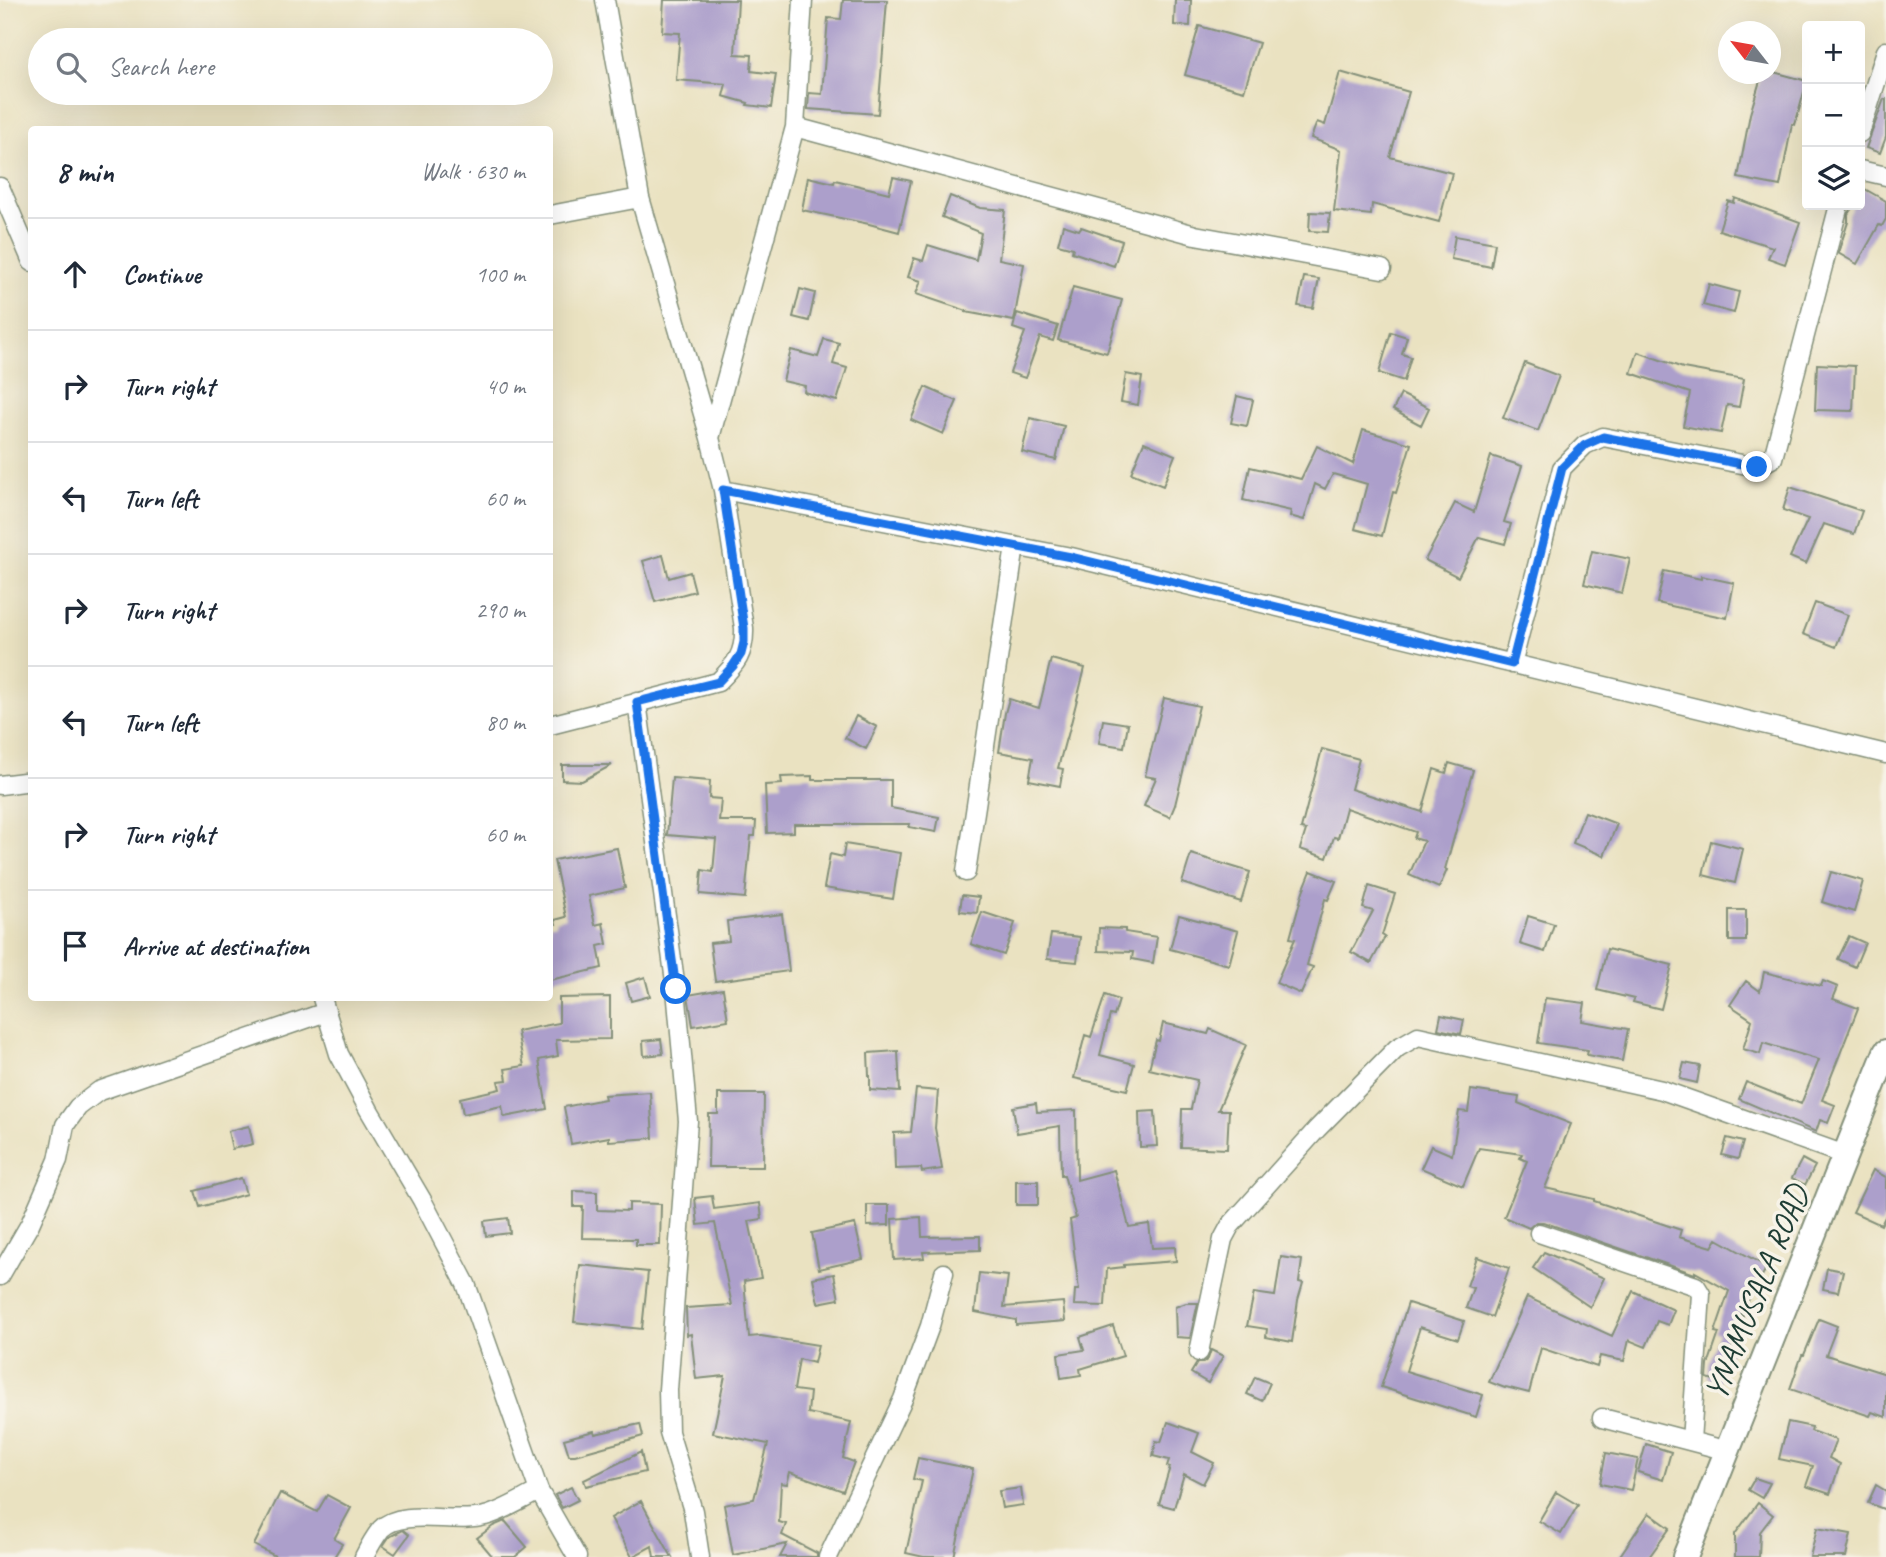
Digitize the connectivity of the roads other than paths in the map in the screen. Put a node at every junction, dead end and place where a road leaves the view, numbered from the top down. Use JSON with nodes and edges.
{"nodes":[{"id":1,"x":605,"y":0,"type":"edge"},
{"id":2,"x":803,"y":0,"type":"edge"},
{"id":3,"x":1886,"y":51,"type":"edge"},
{"id":4,"x":1865,"y":117,"type":"edge"},
{"id":5,"x":795,"y":127,"type":"junction"},
{"id":6,"x":1865,"y":171,"type":"edge"},
{"id":7,"x":1886,"y":176,"type":"edge"},
{"id":8,"x":0,"y":187,"type":"edge"},
{"id":9,"x":640,"y":198,"type":"junction"},
{"id":10,"x":1838,"y":210,"type":"edge"},
{"id":11,"x":553,"y":214,"type":"edge"},
{"id":12,"x":28,"y":253,"type":"edge"},
{"id":13,"x":1382,"y":269,"type":"dead end"},
{"id":14,"x":710,"y":438,"type":"junction"},
{"id":15,"x":723,"y":490,"type":"junction"},
{"id":16,"x":1015,"y":546,"type":"junction"},
{"id":17,"x":1512,"y":664,"type":"junction"},
{"id":18,"x":637,"y":702,"type":"junction"},
{"id":19,"x":553,"y":724,"type":"edge"},
{"id":20,"x":1886,"y":754,"type":"edge"},
{"id":21,"x":28,"y":782,"type":"edge"},
{"id":22,"x":0,"y":785,"type":"edge"},
{"id":23,"x":966,"y":872,"type":"dead end"},
{"id":24,"x":324,"y":1005,"type":"edge"},
{"id":25,"x":1886,"y":1052,"type":"edge"},
{"id":26,"x":1845,"y":1155,"type":"junction"},
{"id":27,"x":1539,"y":1233,"type":"dead end"},
{"id":28,"x":944,"y":1273,"type":"dead end"},
{"id":29,"x":0,"y":1276,"type":"edge"},
{"id":30,"x":1199,"y":1352,"type":"dead end"},
{"id":31,"x":1602,"y":1418,"type":"dead end"},
{"id":32,"x":1691,"y":1441,"type":"junction"},
{"id":33,"x":1728,"y":1451,"type":"junction"},
{"id":34,"x":539,"y":1491,"type":"junction"},
{"id":35,"x":364,"y":1557,"type":"edge"},
{"id":36,"x":577,"y":1557,"type":"edge"},
{"id":37,"x":700,"y":1557,"type":"edge"},
{"id":38,"x":828,"y":1557,"type":"edge"},
{"id":39,"x":1685,"y":1557,"type":"edge"}],
"edges":[{"from":1,"to":9,"type":"street"},
{"from":2,"to":5,"type":"street"},
{"from":3,"to":4,"type":"street"},
{"from":5,"to":13,"type":"street"},
{"from":5,"to":14,"type":"street"},
{"from":6,"to":7,"type":"street"},
{"from":8,"to":12,"type":"street"},
{"from":9,"to":11,"type":"street"},
{"from":9,"to":14,"type":"street"},
{"from":10,"to":17,"type":"street"},
{"from":14,"to":15,"type":"street"},
{"from":15,"to":16,"type":"street"},
{"from":15,"to":18,"type":"street"},
{"from":16,"to":17,"type":"street"},
{"from":16,"to":23,"type":"street"},
{"from":17,"to":20,"type":"street"},
{"from":18,"to":19,"type":"street"},
{"from":18,"to":37,"type":"street"},
{"from":21,"to":22,"type":"street"},
{"from":24,"to":29,"type":"street"},
{"from":24,"to":34,"type":"street"},
{"from":25,"to":26,"type":"main road","name":"YNAMUSALA ROAD"},
{"from":26,"to":30,"type":"street"},
{"from":26,"to":33,"type":"main road","name":"YNAMUSALA ROAD"},
{"from":27,"to":32,"type":"street"},
{"from":28,"to":38,"type":"street"},
{"from":31,"to":32,"type":"street"},
{"from":32,"to":33,"type":"street"},
{"from":33,"to":39,"type":"main road","name":"YNAMUSALA ROAD"},
{"from":34,"to":35,"type":"street"},
{"from":34,"to":36,"type":"street"}]}
